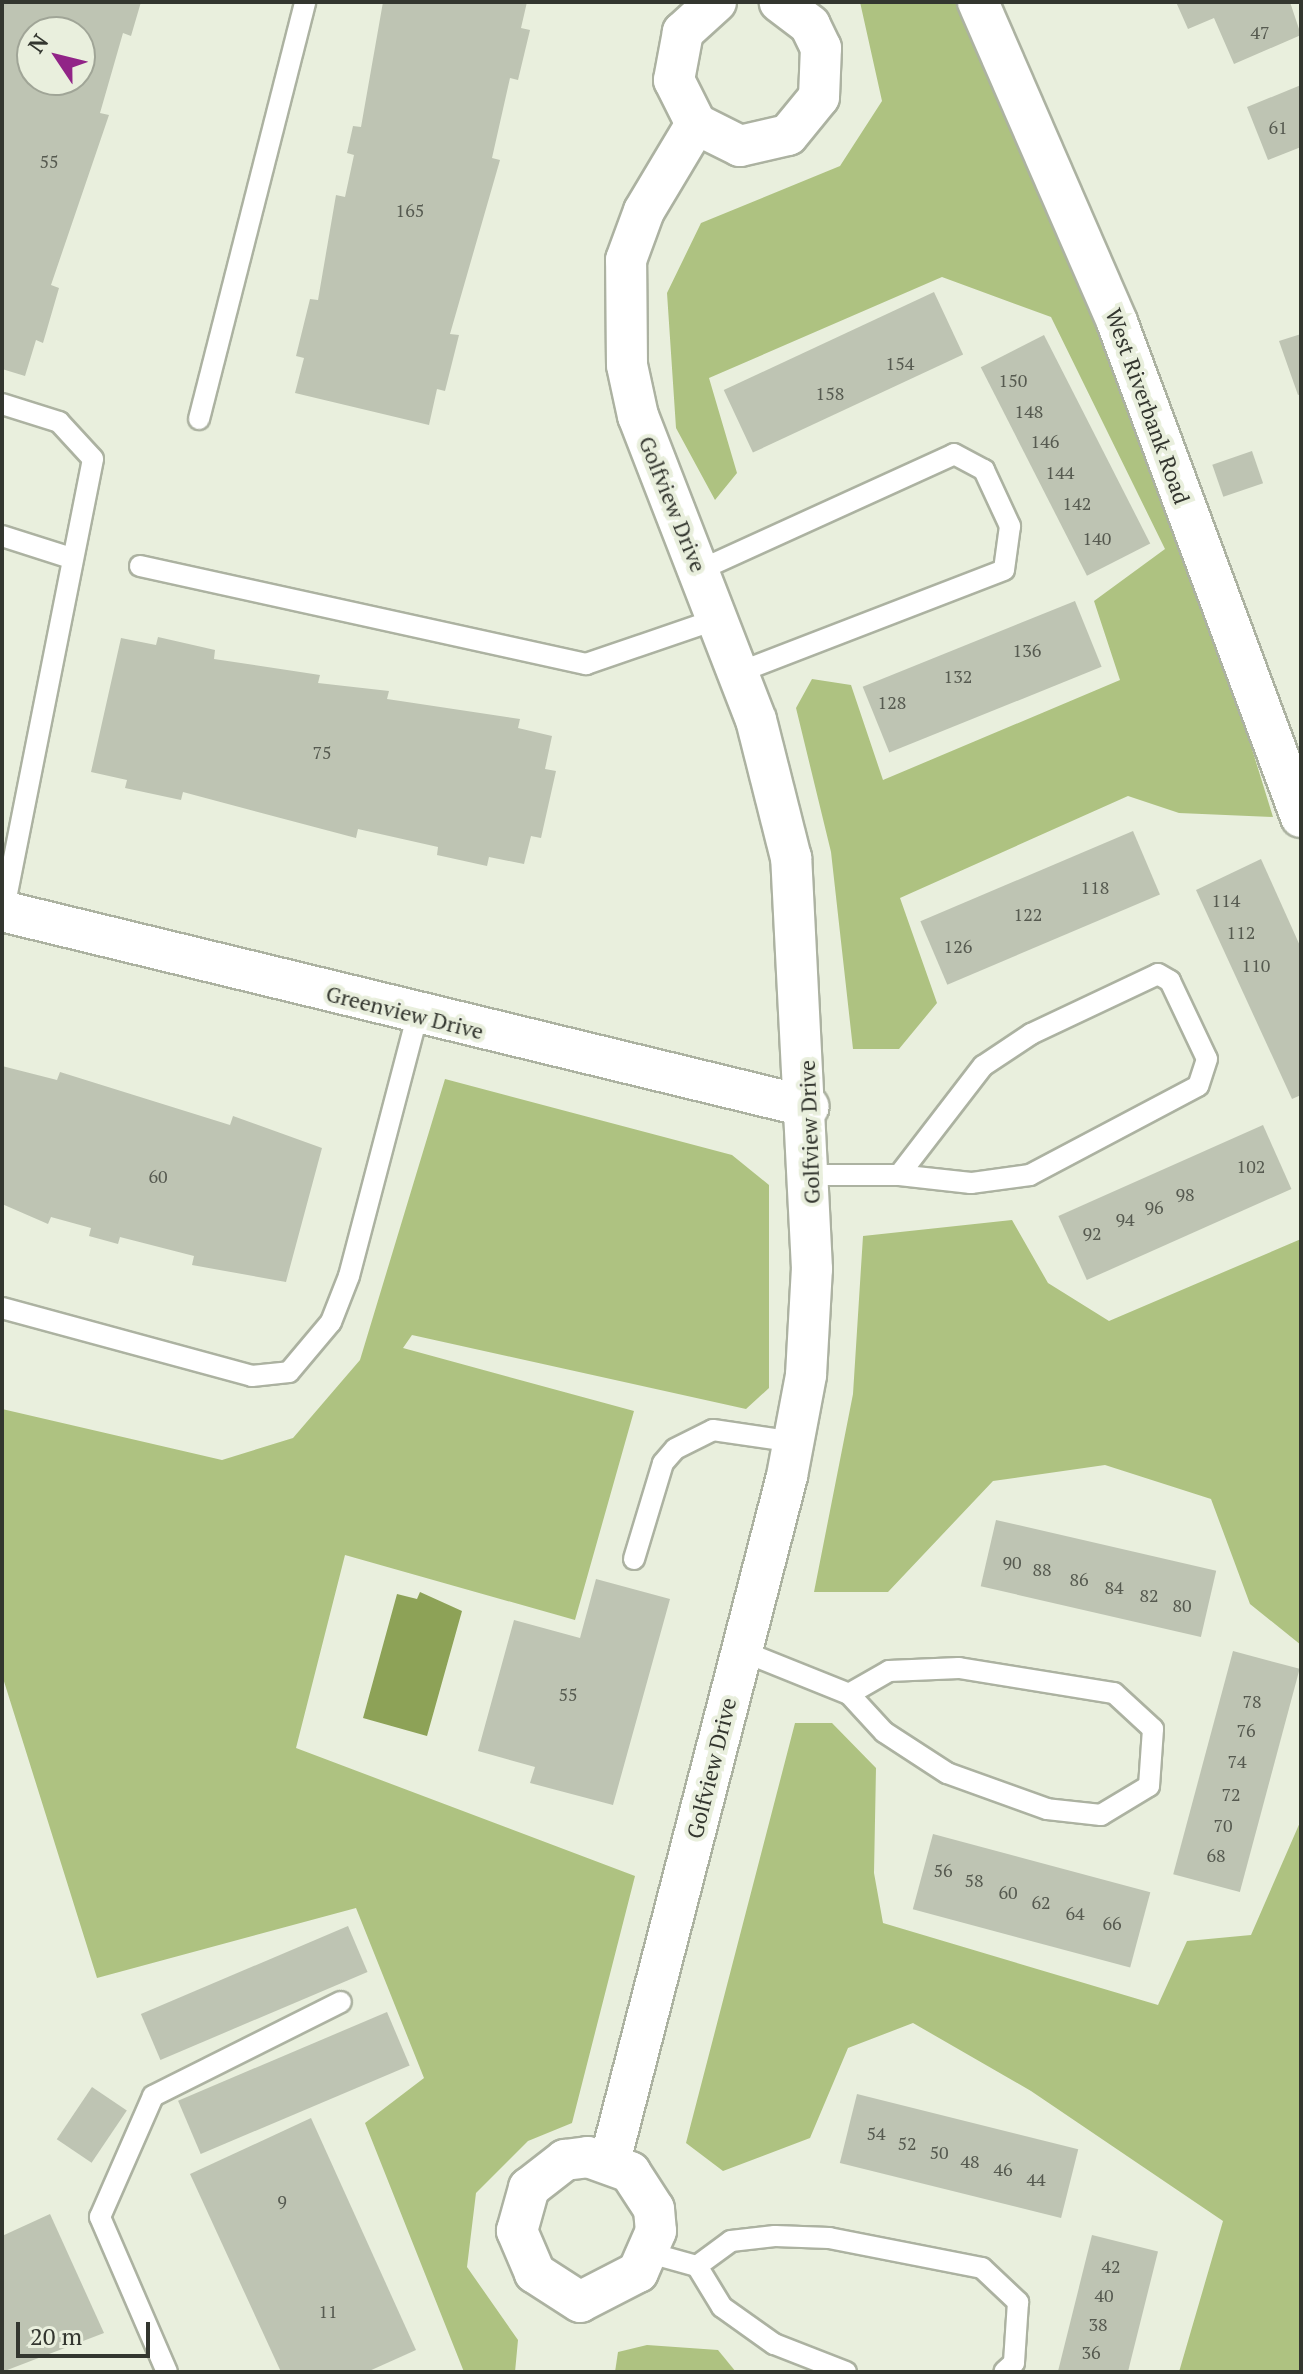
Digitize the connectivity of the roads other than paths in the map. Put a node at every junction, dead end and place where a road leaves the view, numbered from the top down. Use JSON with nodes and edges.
{"nodes":[{"id":1,"x":305,"y":2,"type":"edge"},
{"id":2,"x":780,"y":2,"type":"edge"},
{"id":3,"x":978,"y":2,"type":"edge"},
{"id":4,"x":700,"y":6,"type":"edge"},
{"id":5,"x":696,"y":124,"type":"junction"},
{"id":6,"x":2,"y":404,"type":"edge"},
{"id":7,"x":199,"y":419,"type":"dead end"},
{"id":8,"x":2,"y":536,"type":"edge"},
{"id":9,"x":71,"y":558,"type":"junction"},
{"id":10,"x":140,"y":566,"type":"dead end"},
{"id":11,"x":700,"y":570,"type":"junction"},
{"id":12,"x":720,"y":618,"type":"junction"},
{"id":13,"x":739,"y":672,"type":"junction"},
{"id":14,"x":1301,"y":817,"type":"edge"},
{"id":15,"x":3,"y":911,"type":"edge"},
{"id":16,"x":417,"y":1016,"type":"junction"},
{"id":17,"x":809,"y":1107,"type":"junction"},
{"id":18,"x":811,"y":1175,"type":"junction"},
{"id":19,"x":899,"y":1175,"type":"junction"},
{"id":20,"x":2,"y":1308,"type":"edge"},
{"id":21,"x":794,"y":1442,"type":"junction"},
{"id":22,"x":634,"y":1559,"type":"dead end"},
{"id":23,"x":742,"y":1651,"type":"junction"},
{"id":24,"x":849,"y":1694,"type":"junction"},
{"id":25,"x":341,"y":2002,"type":"dead end"},
{"id":26,"x":610,"y":2161,"type":"junction"},
{"id":27,"x":650,"y":2253,"type":"junction"},
{"id":28,"x":697,"y":2266,"type":"junction"},
{"id":29,"x":167,"y":2372,"type":"edge"},
{"id":30,"x":846,"y":2372,"type":"edge"},
{"id":31,"x":1004,"y":2372,"type":"edge"}],
"edges":[{"from":1,"to":7,"type":"lane"},
{"from":2,"to":5,"type":"street"},
{"from":3,"to":14,"type":"street","name":"West Riverbank Road"},
{"from":4,"to":5,"type":"street"},
{"from":5,"to":11,"type":"street","name":"Golfview Drive"},
{"from":6,"to":9,"type":"lane"},
{"from":8,"to":9,"type":"lane"},
{"from":9,"to":15,"type":"lane"},
{"from":10,"to":12,"type":"lane"},
{"from":11,"to":12,"type":"street","name":"Golfview Drive"},
{"from":11,"to":13,"type":"lane"},
{"from":12,"to":13,"type":"street","name":"Golfview Drive"},
{"from":13,"to":17,"type":"street","name":"Golfview Drive"},
{"from":15,"to":16,"type":"street","name":"Greenview Drive"},
{"from":16,"to":17,"type":"street","name":"Greenview Drive"},
{"from":16,"to":20,"type":"lane"},
{"from":17,"to":18,"type":"street","name":"Golfview Drive"},
{"from":18,"to":19,"type":"lane"},
{"from":18,"to":21,"type":"street","name":"Golfview Drive"},
{"from":19,"to":19,"type":"lane"},
{"from":21,"to":22,"type":"lane"},
{"from":21,"to":23,"type":"street","name":"Golfview Drive"},
{"from":23,"to":24,"type":"lane"},
{"from":23,"to":26,"type":"street","name":"Golfview Drive"},
{"from":24,"to":24,"type":"lane"},
{"from":25,"to":29,"type":"lane"},
{"from":26,"to":27,"type":"street"},
{"from":26,"to":27,"type":"street"},
{"from":27,"to":28,"type":"lane"},
{"from":28,"to":30,"type":"lane"},
{"from":28,"to":31,"type":"lane"}]}
